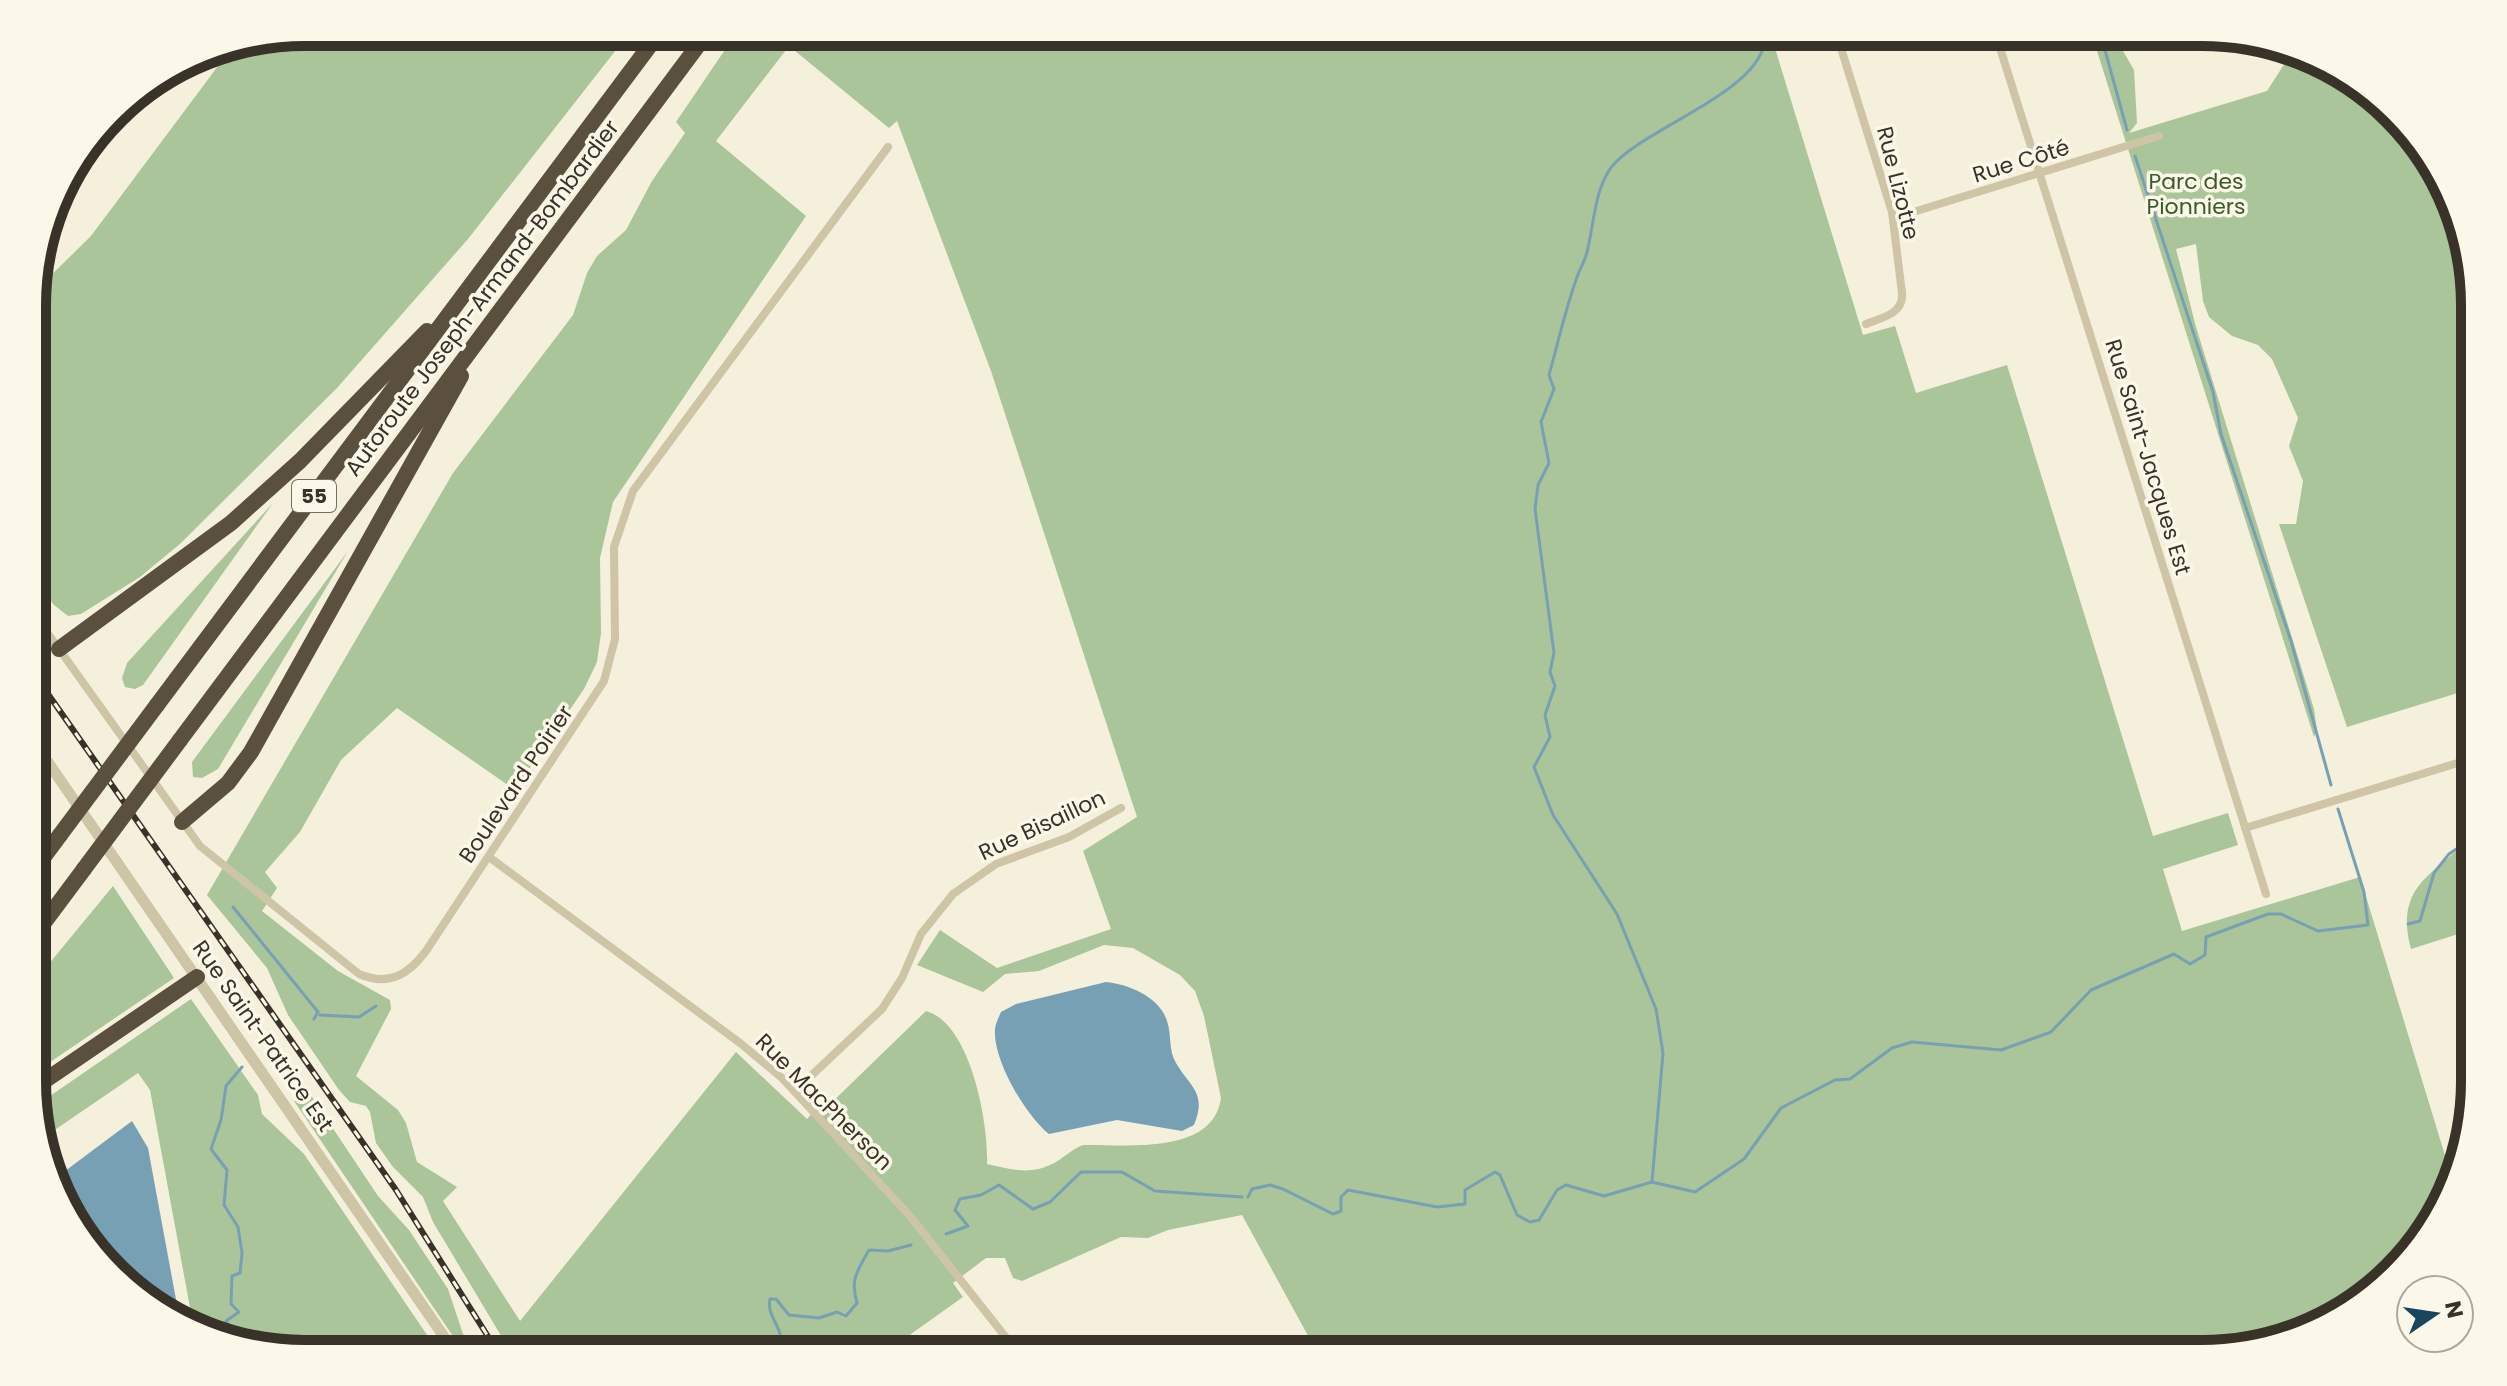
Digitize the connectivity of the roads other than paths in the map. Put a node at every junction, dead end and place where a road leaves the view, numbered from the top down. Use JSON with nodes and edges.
{"nodes":[{"id":1,"x":1840,"y":46,"type":"edge"},
{"id":2,"x":1999,"y":46,"type":"edge"},
{"id":3,"x":649,"y":47,"type":"edge"},
{"id":4,"x":697,"y":47,"type":"edge"},
{"id":5,"x":2159,"y":136,"type":"dead end"},
{"id":6,"x":888,"y":147,"type":"dead end"},
{"id":7,"x":2040,"y":174,"type":"junction"},
{"id":8,"x":1894,"y":218,"type":"junction"},
{"id":9,"x":470,"y":287,"type":"junction"},
{"id":10,"x":1866,"y":324,"type":"dead end"},
{"id":11,"x":484,"y":333,"type":"junction"},
{"id":12,"x":46,"y":631,"type":"edge"},
{"id":13,"x":59,"y":649,"type":"junction"},
{"id":14,"x":46,"y":759,"type":"edge"},
{"id":15,"x":2460,"y":762,"type":"edge"},
{"id":16,"x":1121,"y":808,"type":"dead end"},
{"id":17,"x":182,"y":822,"type":"junction"},
{"id":18,"x":2245,"y":828,"type":"junction"},
{"id":19,"x":46,"y":854,"type":"edge"},
{"id":20,"x":489,"y":857,"type":"junction"},
{"id":21,"x":2266,"y":894,"type":"dead end"},
{"id":22,"x":46,"y":920,"type":"edge"},
{"id":23,"x":197,"y":977,"type":"junction"},
{"id":24,"x":46,"y":1080,"type":"edge"},
{"id":25,"x":795,"y":1091,"type":"junction"},
{"id":26,"x":446,"y":1340,"type":"edge"},
{"id":27,"x":1008,"y":1340,"type":"edge"}],
"edges":[{"from":1,"to":8,"type":"street","name":"Rue Lizotte"},
{"from":2,"to":7,"type":"street","name":"Rue Saint-Jacques Est"},
{"from":3,"to":9,"type":"highway","name":"Autoroute Joseph-Armand-Bombardier","number":"55"},
{"from":4,"to":11,"type":"highway","name":"Autoroute Joseph-Armand-Bombardier","number":"55"},
{"from":5,"to":7,"type":"street","name":"Rue Côté"},
{"from":6,"to":20,"type":"street","name":"Boulevard Poirier"},
{"from":7,"to":8,"type":"street","name":"Rue Côté"},
{"from":7,"to":18,"type":"street","name":"Rue Saint-Jacques Est"},
{"from":8,"to":10,"type":"street","name":"Rue Lizotte"},
{"from":9,"to":13,"type":"highway"},
{"from":9,"to":19,"type":"highway","name":"Autoroute Joseph-Armand-Bombardier","number":"55","bridge":true},
{"from":11,"to":17,"type":"highway"},
{"from":11,"to":22,"type":"highway","name":"Autoroute Joseph-Armand-Bombardier","number":"55","bridge":true},
{"from":12,"to":13,"type":"street","name":"Boulevard Poirier"},
{"from":13,"to":17,"type":"street","name":"Boulevard Poirier"},
{"from":14,"to":23,"type":"street","name":"Rue Saint-Patrice Est"},
{"from":15,"to":18,"type":"street"},
{"from":16,"to":25,"type":"street","name":"Rue Bisaillon"},
{"from":17,"to":20,"type":"street","name":"Boulevard Poirier"},
{"from":18,"to":21,"type":"street","name":"Rue Saint-Jacques Est"},
{"from":20,"to":25,"type":"street","name":"Rue MacPherson"},
{"from":23,"to":24,"type":"highway"},
{"from":23,"to":26,"type":"street","name":"Rue Saint-Patrice Est"},
{"from":25,"to":27,"type":"street","name":"Rue MacPherson"}]}
